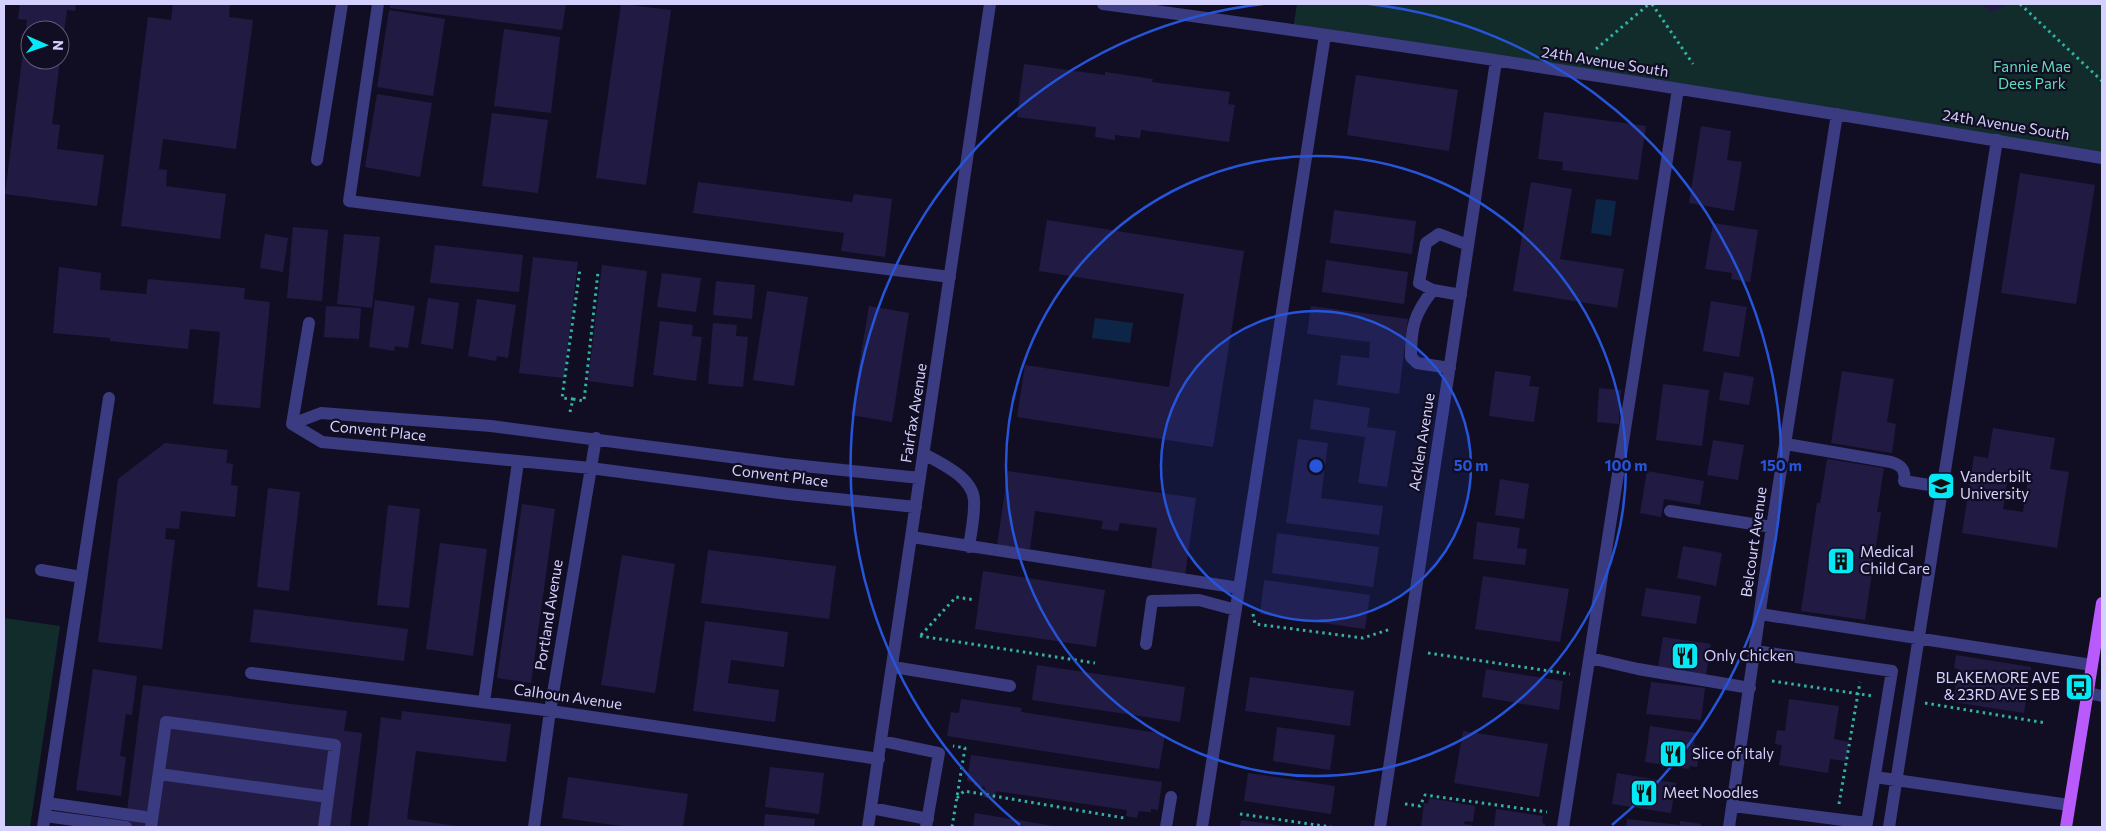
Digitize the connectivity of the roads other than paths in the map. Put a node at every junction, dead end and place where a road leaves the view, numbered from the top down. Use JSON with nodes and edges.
{"nodes":[{"id":1,"x":342,"y":4,"type":"edge"},
{"id":2,"x":378,"y":4,"type":"edge"},
{"id":3,"x":990,"y":4,"type":"edge"},
{"id":4,"x":1103,"y":4,"type":"edge"},
{"id":5,"x":1326,"y":35,"type":"junction"},
{"id":6,"x":1496,"y":61,"type":"junction"},
{"id":7,"x":1678,"y":89,"type":"junction"},
{"id":8,"x":1837,"y":114,"type":"junction"},
{"id":9,"x":1997,"y":140,"type":"junction"},
{"id":10,"x":2102,"y":158,"type":"edge"},
{"id":11,"x":316,"y":160,"type":"dead end"},
{"id":12,"x":1468,"y":245,"type":"junction"},
{"id":13,"x":950,"y":277,"type":"junction"},
{"id":14,"x":1432,"y":290,"type":"junction"},
{"id":15,"x":1461,"y":295,"type":"junction"},
{"id":16,"x":309,"y":322,"type":"dead end"},
{"id":17,"x":1450,"y":368,"type":"junction"},
{"id":18,"x":109,"y":398,"type":"dead end"},
{"id":19,"x":292,"y":424,"type":"junction"},
{"id":20,"x":596,"y":438,"type":"junction"},
{"id":21,"x":1786,"y":444,"type":"junction"},
{"id":22,"x":924,"y":454,"type":"junction"},
{"id":23,"x":518,"y":462,"type":"junction"},
{"id":24,"x":590,"y":468,"type":"junction"},
{"id":25,"x":920,"y":478,"type":"junction"},
{"id":26,"x":1942,"y":487,"type":"junction"},
{"id":27,"x":916,"y":507,"type":"junction"},
{"id":28,"x":1670,"y":511,"type":"dead end"},
{"id":29,"x":1772,"y":527,"type":"junction"},
{"id":30,"x":912,"y":537,"type":"junction"},
{"id":31,"x":969,"y":547,"type":"junction"},
{"id":32,"x":41,"y":570,"type":"dead end"},
{"id":33,"x":81,"y":577,"type":"junction"},
{"id":34,"x":1239,"y":588,"type":"junction"},
{"id":35,"x":2102,"y":603,"type":"edge"},
{"id":36,"x":1236,"y":610,"type":"junction"},
{"id":37,"x":1760,"y":614,"type":"junction"},
{"id":38,"x":1918,"y":638,"type":"junction"},
{"id":39,"x":1146,"y":644,"type":"dead end"},
{"id":40,"x":1755,"y":651,"type":"junction"},
{"id":41,"x":1590,"y":658,"type":"junction"},
{"id":42,"x":2092,"y":665,"type":"junction"},
{"id":43,"x":893,"y":667,"type":"junction"},
{"id":44,"x":251,"y":673,"type":"dead end"},
{"id":45,"x":1010,"y":686,"type":"dead end"},
{"id":46,"x":1750,"y":688,"type":"junction"},
{"id":47,"x":2088,"y":693,"type":"junction"},
{"id":48,"x":2102,"y":696,"type":"edge"},
{"id":49,"x":484,"y":702,"type":"junction"},
{"id":50,"x":550,"y":711,"type":"junction"},
{"id":51,"x":882,"y":741,"type":"junction"},
{"id":52,"x":879,"y":759,"type":"junction"},
{"id":53,"x":159,"y":774,"type":"junction"},
{"id":54,"x":1875,"y":776,"type":"junction"},
{"id":55,"x":1896,"y":780,"type":"junction"},
{"id":56,"x":328,"y":797,"type":"junction"},
{"id":57,"x":1171,"y":797,"type":"dead end"},
{"id":58,"x":2069,"y":805,"type":"junction"},
{"id":59,"x":1733,"y":806,"type":"junction"},
{"id":60,"x":871,"y":808,"type":"junction"},
{"id":61,"x":45,"y":815,"type":"edge"},
{"id":62,"x":152,"y":823,"type":"edge"},
{"id":63,"x":927,"y":823,"type":"edge"},
{"id":64,"x":1867,"y":823,"type":"junction"},
{"id":65,"x":126,"y":827,"type":"edge"},
{"id":66,"x":324,"y":827,"type":"edge"},
{"id":67,"x":534,"y":827,"type":"edge"},
{"id":68,"x":868,"y":827,"type":"edge"},
{"id":69,"x":1166,"y":827,"type":"edge"},
{"id":70,"x":1202,"y":827,"type":"edge"},
{"id":71,"x":1380,"y":827,"type":"edge"},
{"id":72,"x":1563,"y":827,"type":"edge"},
{"id":73,"x":1729,"y":827,"type":"edge"},
{"id":74,"x":1889,"y":827,"type":"edge"},
{"id":75,"x":2066,"y":827,"type":"edge"}],
"edges":[{"from":1,"to":11,"type":"street"},
{"from":2,"to":13,"type":"street"},
{"from":3,"to":13,"type":"street","name":"Fairfax Avenue"},
{"from":4,"to":5,"type":"street","name":"24th Avenue South"},
{"from":5,"to":6,"type":"street","name":"24th Avenue South"},
{"from":5,"to":34,"type":"street"},
{"from":6,"to":7,"type":"street","name":"24th Avenue South"},
{"from":6,"to":12,"type":"street","name":"Acklen Avenue"},
{"from":7,"to":8,"type":"street","name":"24th Avenue South"},
{"from":7,"to":41,"type":"street"},
{"from":8,"to":9,"type":"street","name":"24th Avenue South"},
{"from":8,"to":21,"type":"street","name":"Belcourt Avenue"},
{"from":9,"to":10,"type":"street","name":"24th Avenue South"},
{"from":9,"to":26,"type":"street"},
{"from":12,"to":14,"type":"street"},
{"from":12,"to":15,"type":"street","name":"Acklen Avenue"},
{"from":13,"to":22,"type":"street","name":"Fairfax Avenue"},
{"from":14,"to":15,"type":"street"},
{"from":14,"to":17,"type":"street"},
{"from":15,"to":17,"type":"street","name":"Acklen Avenue"},
{"from":16,"to":19,"type":"street"},
{"from":17,"to":71,"type":"street","name":"Acklen Avenue"},
{"from":18,"to":33,"type":"street"},
{"from":19,"to":20,"type":"street","name":"Convent Place"},
{"from":19,"to":23,"type":"street","name":"Convent Place"},
{"from":20,"to":24,"type":"street","name":"Portland Avenue"},
{"from":20,"to":25,"type":"street","name":"Convent Place"},
{"from":21,"to":26,"type":"street"},
{"from":21,"to":29,"type":"street","name":"Belcourt Avenue"},
{"from":22,"to":25,"type":"street","name":"Fairfax Avenue"},
{"from":22,"to":31,"type":"street"},
{"from":23,"to":24,"type":"street","name":"Convent Place"},
{"from":23,"to":49,"type":"street"},
{"from":24,"to":27,"type":"street","name":"Convent Place"},
{"from":24,"to":50,"type":"street","name":"Portland Avenue"},
{"from":25,"to":27,"type":"street","name":"Fairfax Avenue"},
{"from":26,"to":38,"type":"street"},
{"from":27,"to":30,"type":"street","name":"Fairfax Avenue"},
{"from":28,"to":29,"type":"street"},
{"from":29,"to":37,"type":"street","name":"Belcourt Avenue"},
{"from":30,"to":31,"type":"street"},
{"from":30,"to":43,"type":"street","name":"Fairfax Avenue"},
{"from":31,"to":34,"type":"street"},
{"from":32,"to":33,"type":"street"},
{"from":33,"to":61,"type":"street"},
{"from":34,"to":36,"type":"street"},
{"from":35,"to":42,"type":"main road"},
{"from":36,"to":39,"type":"street"},
{"from":36,"to":70,"type":"street"},
{"from":37,"to":38,"type":"street"},
{"from":37,"to":40,"type":"street","name":"Belcourt Avenue"},
{"from":38,"to":42,"type":"street"},
{"from":38,"to":55,"type":"street"},
{"from":40,"to":46,"type":"street","name":"Belcourt Avenue"},
{"from":40,"to":54,"type":"street"},
{"from":41,"to":46,"type":"street"},
{"from":41,"to":72,"type":"street"},
{"from":42,"to":47,"type":"main road"},
{"from":43,"to":45,"type":"street"},
{"from":43,"to":51,"type":"street","name":"Fairfax Avenue"},
{"from":44,"to":49,"type":"street","name":"Calhoun Avenue"},
{"from":46,"to":59,"type":"street","name":"Belcourt Avenue"},
{"from":47,"to":48,"type":"street"},
{"from":47,"to":58,"type":"main road"},
{"from":49,"to":50,"type":"street","name":"Calhoun Avenue"},
{"from":50,"to":52,"type":"street","name":"Calhoun Avenue"},
{"from":50,"to":67,"type":"street","name":"Portland Avenue"},
{"from":51,"to":52,"type":"street","name":"Fairfax Avenue"},
{"from":51,"to":63,"type":"street"},
{"from":52,"to":60,"type":"street","name":"Fairfax Avenue"},
{"from":53,"to":56,"type":"street"},
{"from":53,"to":56,"type":"street"},
{"from":53,"to":62,"type":"street"},
{"from":54,"to":55,"type":"street"},
{"from":54,"to":64,"type":"street"},
{"from":55,"to":58,"type":"street"},
{"from":55,"to":74,"type":"street"},
{"from":56,"to":66,"type":"street"},
{"from":57,"to":69,"type":"street"},
{"from":58,"to":75,"type":"main road"},
{"from":59,"to":64,"type":"street"},
{"from":59,"to":73,"type":"street","name":"Belcourt Avenue"},
{"from":60,"to":63,"type":"street"},
{"from":60,"to":68,"type":"street","name":"Fairfax Avenue"},
{"from":61,"to":62,"type":"street"},
{"from":61,"to":65,"type":"street"},
{"from":64,"to":74,"type":"street"}]}
